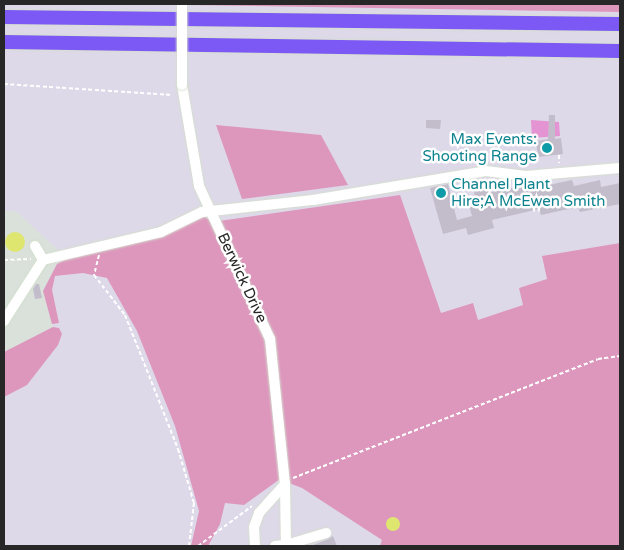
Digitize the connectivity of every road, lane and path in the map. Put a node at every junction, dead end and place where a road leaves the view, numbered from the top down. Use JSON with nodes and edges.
{"nodes":[{"id":1,"x":182,"y":4,"type":"edge"},
{"id":2,"x":4,"y":17,"type":"edge"},
{"id":3,"x":620,"y":24,"type":"edge"},
{"id":4,"x":4,"y":42,"type":"edge"},
{"id":5,"x":620,"y":51,"type":"edge"},
{"id":6,"x":4,"y":84,"type":"edge"},
{"id":7,"x":182,"y":91,"type":"junction"},
{"id":8,"x":620,"y":168,"type":"edge"},
{"id":9,"x":210,"y":212,"type":"junction"},
{"id":10,"x":35,"y":246,"type":"dead end"},
{"id":11,"x":98,"y":246,"type":"junction"},
{"id":12,"x":42,"y":257,"type":"junction"},
{"id":13,"x":4,"y":260,"type":"edge"},
{"id":14,"x":4,"y":322,"type":"edge"},
{"id":15,"x":620,"y":356,"type":"edge"},
{"id":16,"x":285,"y":482,"type":"junction"},
{"id":17,"x":253,"y":505,"type":"dead end"},
{"id":18,"x":326,"y":533,"type":"dead end"},
{"id":19,"x":286,"y":545,"type":"edge"},
{"id":20,"x":189,"y":546,"type":"edge"},
{"id":21,"x":198,"y":546,"type":"edge"},
{"id":22,"x":255,"y":546,"type":"edge"},
{"id":23,"x":275,"y":546,"type":"edge"}],
"edges":[{"from":1,"to":7,"type":"street","name":"Berwick Drive","bridge":true},
{"from":2,"to":3,"type":"highway"},
{"from":4,"to":5,"type":"highway"},
{"from":6,"to":7,"type":"path"},
{"from":7,"to":9,"type":"street","name":"Berwick Drive"},
{"from":8,"to":9,"type":"street"},
{"from":9,"to":11,"type":"street"},
{"from":9,"to":16,"type":"street","name":"Berwick Drive"},
{"from":10,"to":12,"type":"street"},
{"from":11,"to":12,"type":"street"},
{"from":11,"to":20,"type":"path"},
{"from":12,"to":13,"type":"path"},
{"from":12,"to":14,"type":"street"},
{"from":15,"to":16,"type":"path"},
{"from":16,"to":19,"type":"street","name":"Berwick Drive"},
{"from":16,"to":22,"type":"street"},
{"from":17,"to":21,"type":"path"},
{"from":18,"to":19,"type":"street"},
{"from":19,"to":23,"type":"street"}]}
